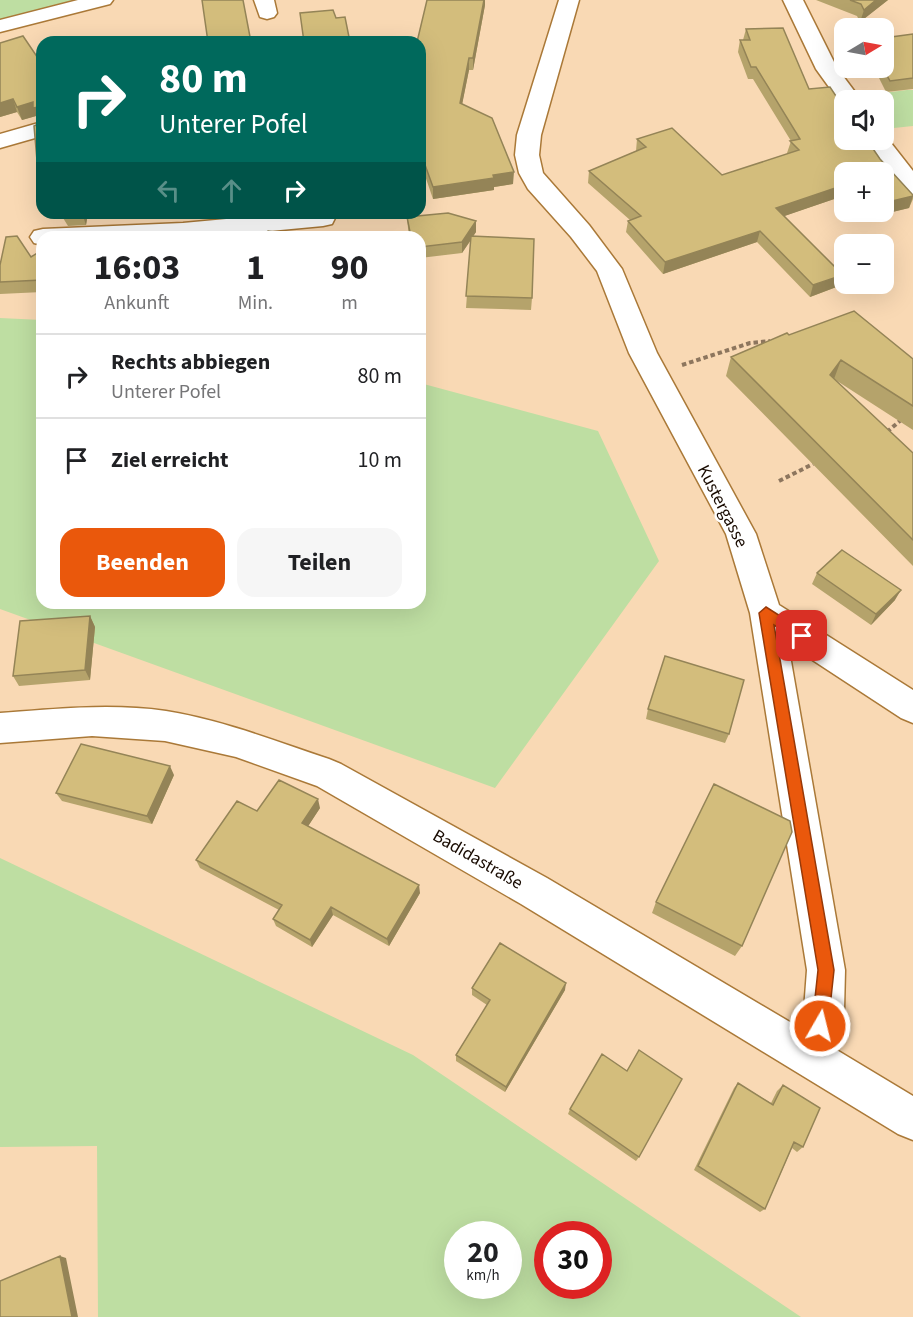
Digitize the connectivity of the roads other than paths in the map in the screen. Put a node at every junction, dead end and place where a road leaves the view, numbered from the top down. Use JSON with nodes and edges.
{"nodes":[{"id":1,"x":103,"y":0,"type":"edge"},
{"id":2,"x":569,"y":0,"type":"edge"},
{"id":3,"x":793,"y":0,"type":"edge"},
{"id":4,"x":0,"y":26,"type":"edge"},
{"id":5,"x":843,"y":90,"type":"edge"},
{"id":6,"x":36,"y":131,"type":"edge"},
{"id":7,"x":0,"y":141,"type":"edge"},
{"id":8,"x":885,"y":150,"type":"edge"},
{"id":9,"x":913,"y":188,"type":"edge"},
{"id":10,"x":312,"y":219,"type":"edge"},
{"id":11,"x":183,"y":231,"type":"edge"},
{"id":12,"x":766,"y":613,"type":"junction"},
{"id":13,"x":913,"y":708,"type":"edge"},
{"id":14,"x":0,"y":728,"type":"edge"},
{"id":15,"x":813,"y":1059,"type":"junction"},
{"id":16,"x":913,"y":1119,"type":"edge"}],
"edges":[{"from":1,"to":4,"type":"street"},
{"from":2,"to":12,"type":"street","name":"Kustergasse"},
{"from":3,"to":5,"type":"street"},
{"from":6,"to":7,"type":"street"},
{"from":8,"to":9,"type":"street"},
{"from":10,"to":11,"type":"street"},
{"from":12,"to":13,"type":"street"},
{"from":12,"to":15,"type":"street","name":"Kustergasse"},
{"from":14,"to":15,"type":"street","name":"Badidastraße"},
{"from":15,"to":16,"type":"street","name":"Badidastraße"}]}
